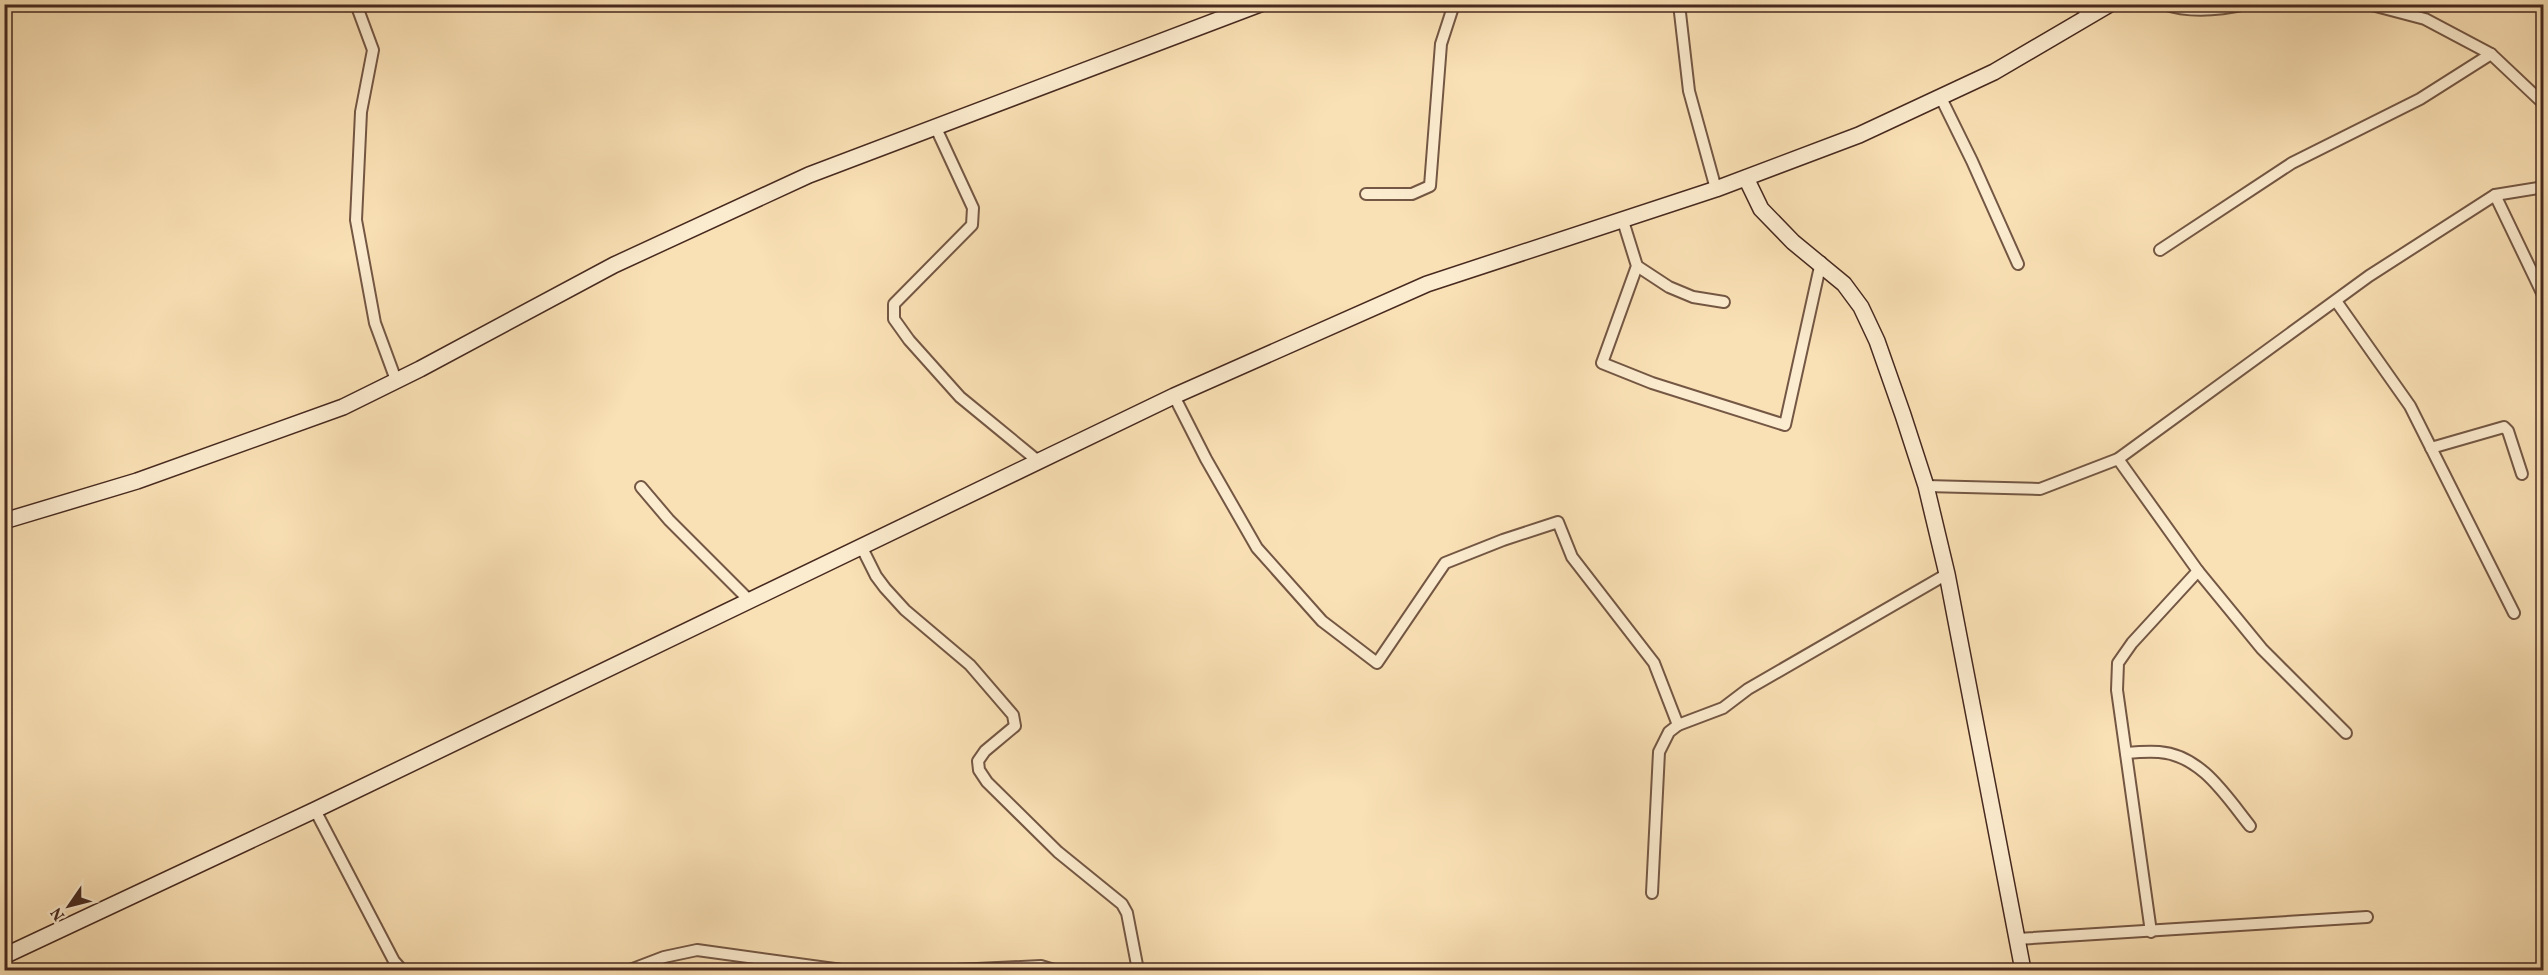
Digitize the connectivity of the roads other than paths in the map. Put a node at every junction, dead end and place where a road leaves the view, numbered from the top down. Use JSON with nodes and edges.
{"nodes":[{"id":1,"x":356,"y":4,"type":"edge"},
{"id":2,"x":1260,"y":4,"type":"edge"},
{"id":3,"x":1454,"y":4,"type":"edge"},
{"id":4,"x":1679,"y":4,"type":"edge"},
{"id":5,"x":2078,"y":4,"type":"edge"},
{"id":6,"x":2110,"y":4,"type":"edge"},
{"id":7,"x":2163,"y":4,"type":"edge"},
{"id":8,"x":2247,"y":4,"type":"edge"},
{"id":9,"x":2368,"y":4,"type":"edge"},
{"id":10,"x":2091,"y":16,"type":"junction"},
{"id":11,"x":2491,"y":54,"type":"junction"},
{"id":12,"x":1941,"y":98,"type":"junction"},
{"id":13,"x":2544,"y":104,"type":"edge"},
{"id":14,"x":935,"y":126,"type":"junction"},
{"id":15,"x":1746,"y":178,"type":"junction"},
{"id":16,"x":2544,"y":187,"type":"edge"},
{"id":17,"x":1716,"y":189,"type":"junction"},
{"id":18,"x":1366,"y":194,"type":"dead end"},
{"id":19,"x":2495,"y":195,"type":"junction"},
{"id":20,"x":1623,"y":221,"type":"junction"},
{"id":21,"x":2160,"y":250,"type":"dead end"},
{"id":22,"x":1821,"y":262,"type":"junction"},
{"id":23,"x":2018,"y":264,"type":"dead end"},
{"id":24,"x":1637,"y":266,"type":"junction"},
{"id":25,"x":2544,"y":297,"type":"edge"},
{"id":26,"x":2336,"y":301,"type":"junction"},
{"id":27,"x":1724,"y":302,"type":"dead end"},
{"id":28,"x":396,"y":380,"type":"junction"},
{"id":29,"x":1174,"y":396,"type":"junction"},
{"id":30,"x":2431,"y":448,"type":"junction"},
{"id":31,"x":2118,"y":459,"type":"junction"},
{"id":32,"x":1038,"y":461,"type":"junction"},
{"id":33,"x":2522,"y":474,"type":"dead end"},
{"id":34,"x":1926,"y":486,"type":"junction"},
{"id":35,"x":641,"y":487,"type":"dead end"},
{"id":36,"x":4,"y":521,"type":"edge"},
{"id":37,"x":861,"y":546,"type":"junction"},
{"id":38,"x":2198,"y":571,"type":"junction"},
{"id":39,"x":1947,"y":574,"type":"junction"},
{"id":40,"x":749,"y":600,"type":"junction"},
{"id":41,"x":2514,"y":613,"type":"dead end"},
{"id":42,"x":1678,"y":724,"type":"junction"},
{"id":43,"x":2346,"y":733,"type":"dead end"},
{"id":44,"x":2126,"y":753,"type":"junction"},
{"id":45,"x":315,"y":810,"type":"junction"},
{"id":46,"x":2250,"y":825,"type":"dead end"},
{"id":47,"x":1652,"y":893,"type":"dead end"},
{"id":48,"x":2367,"y":917,"type":"dead end"},
{"id":49,"x":2151,"y":932,"type":"junction"},
{"id":50,"x":2017,"y":939,"type":"junction"},
{"id":51,"x":4,"y":956,"type":"edge"},
{"id":52,"x":402,"y":970,"type":"edge"},
{"id":53,"x":630,"y":970,"type":"edge"},
{"id":54,"x":842,"y":970,"type":"edge"},
{"id":55,"x":956,"y":970,"type":"edge"},
{"id":56,"x":1054,"y":970,"type":"edge"},
{"id":57,"x":1138,"y":970,"type":"edge"},
{"id":58,"x":2023,"y":970,"type":"edge"}],
"edges":[{"from":1,"to":28,"type":"street"},
{"from":2,"to":14,"type":"main road"},
{"from":3,"to":18,"type":"street"},
{"from":4,"to":17,"type":"street"},
{"from":5,"to":10,"type":"street"},
{"from":6,"to":10,"type":"main road"},
{"from":7,"to":8,"type":"street"},
{"from":9,"to":11,"type":"street"},
{"from":10,"to":12,"type":"main road"},
{"from":11,"to":13,"type":"street"},
{"from":11,"to":21,"type":"street"},
{"from":12,"to":15,"type":"main road"},
{"from":12,"to":23,"type":"street"},
{"from":14,"to":28,"type":"main road"},
{"from":14,"to":32,"type":"street"},
{"from":15,"to":17,"type":"main road"},
{"from":15,"to":22,"type":"main road"},
{"from":16,"to":19,"type":"street"},
{"from":17,"to":20,"type":"main road"},
{"from":19,"to":25,"type":"street"},
{"from":19,"to":26,"type":"street"},
{"from":20,"to":24,"type":"street"},
{"from":20,"to":29,"type":"main road"},
{"from":22,"to":24,"type":"street"},
{"from":22,"to":34,"type":"main road"},
{"from":24,"to":27,"type":"street"},
{"from":26,"to":30,"type":"street"},
{"from":26,"to":31,"type":"street"},
{"from":28,"to":36,"type":"main road"},
{"from":29,"to":32,"type":"main road"},
{"from":29,"to":42,"type":"street"},
{"from":30,"to":33,"type":"street"},
{"from":30,"to":41,"type":"street"},
{"from":31,"to":34,"type":"street"},
{"from":31,"to":38,"type":"street"},
{"from":32,"to":37,"type":"main road"},
{"from":34,"to":39,"type":"main road"},
{"from":35,"to":40,"type":"street"},
{"from":37,"to":40,"type":"main road"},
{"from":37,"to":57,"type":"street"},
{"from":38,"to":43,"type":"street"},
{"from":38,"to":44,"type":"street"},
{"from":39,"to":42,"type":"street"},
{"from":39,"to":50,"type":"main road"},
{"from":40,"to":45,"type":"main road"},
{"from":42,"to":47,"type":"street"},
{"from":44,"to":46,"type":"street"},
{"from":44,"to":49,"type":"street"},
{"from":45,"to":51,"type":"main road"},
{"from":45,"to":52,"type":"street"},
{"from":48,"to":49,"type":"street"},
{"from":49,"to":50,"type":"street"},
{"from":50,"to":58,"type":"main road"},
{"from":53,"to":54,"type":"street"},
{"from":55,"to":56,"type":"street"}]}
